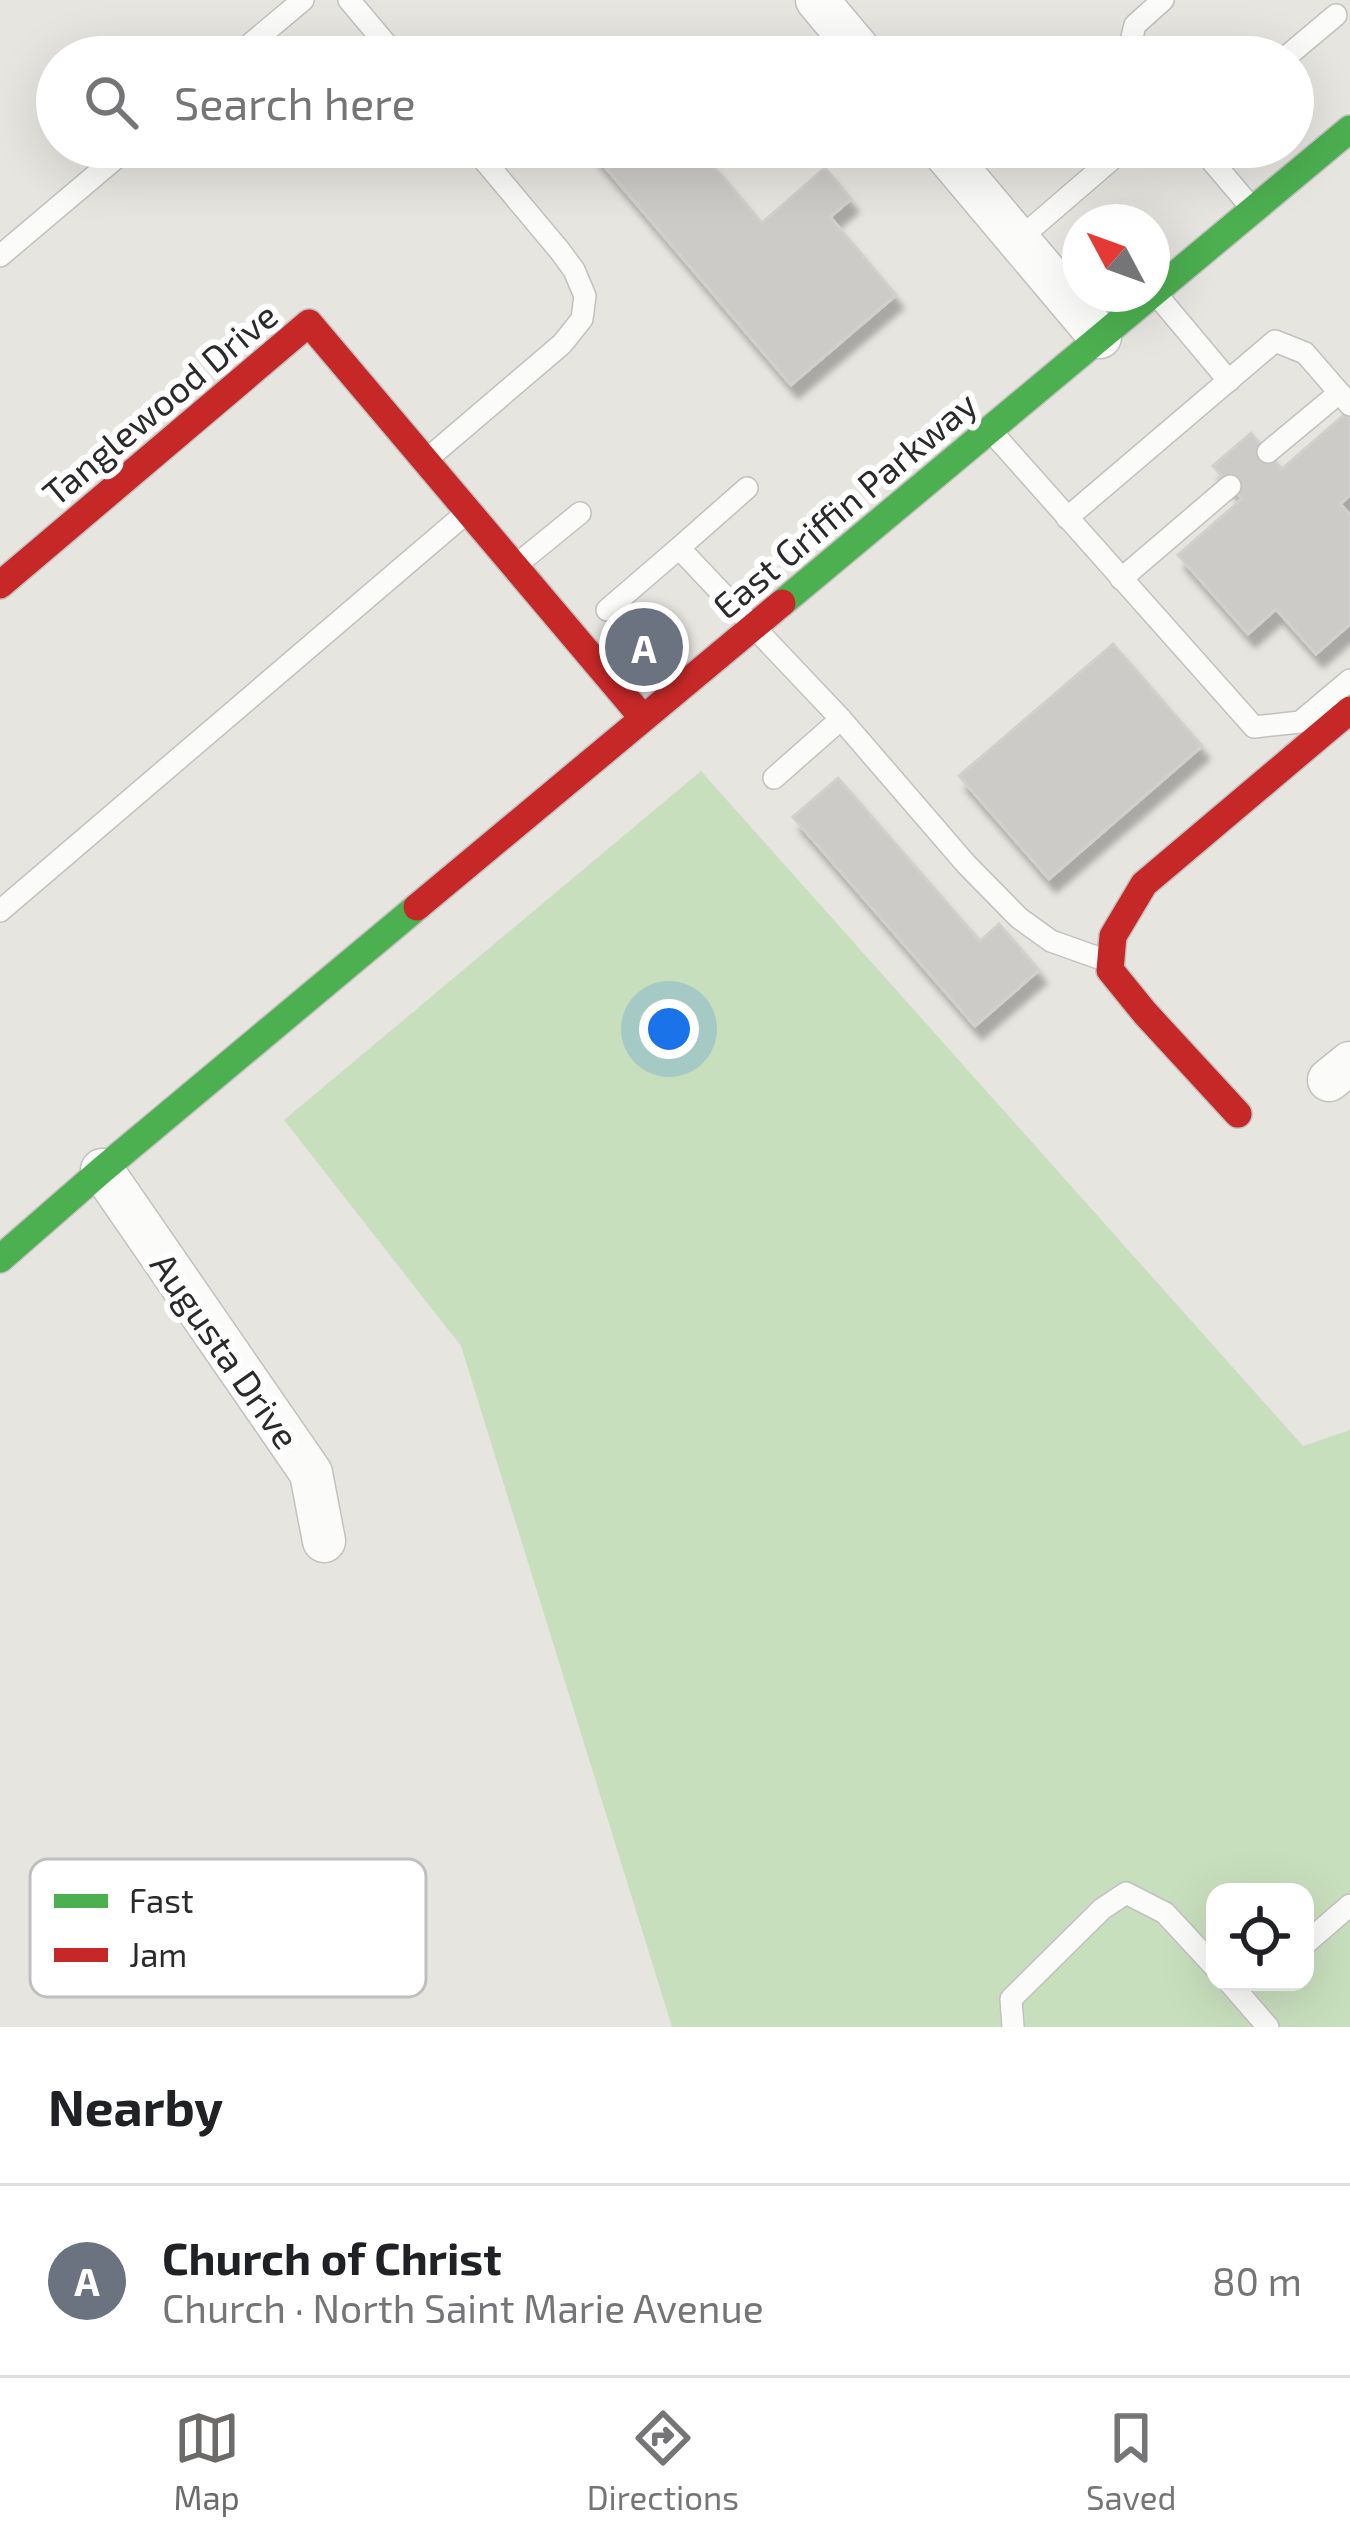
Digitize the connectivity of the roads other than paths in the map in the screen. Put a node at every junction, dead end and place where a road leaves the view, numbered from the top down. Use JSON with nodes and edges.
{"nodes":[{"id":1,"x":303,"y":0,"type":"edge"},
{"id":2,"x":349,"y":0,"type":"edge"},
{"id":3,"x":817,"y":0,"type":"edge"},
{"id":4,"x":1163,"y":0,"type":"edge"},
{"id":5,"x":1336,"y":15,"type":"dead end"},
{"id":6,"x":261,"y":36,"type":"edge"},
{"id":7,"x":379,"y":36,"type":"edge"},
{"id":8,"x":847,"y":36,"type":"edge"},
{"id":9,"x":1132,"y":36,"type":"edge"},
{"id":10,"x":1311,"y":36,"type":"edge"},
{"id":11,"x":1350,"y":129,"type":"edge"},
{"id":12,"x":1314,"y":159,"type":"edge"},
{"id":13,"x":104,"y":168,"type":"edge"},
{"id":14,"x":491,"y":168,"type":"edge"},
{"id":15,"x":958,"y":168,"type":"edge"},
{"id":16,"x":1102,"y":168,"type":"edge"},
{"id":17,"x":1218,"y":168,"type":"edge"},
{"id":18,"x":1303,"y":168,"type":"edge"},
{"id":19,"x":1253,"y":210,"type":"junction"},
{"id":20,"x":1018,"y":240,"type":"junction"},
{"id":21,"x":0,"y":256,"type":"edge"},
{"id":22,"x":1170,"y":279,"type":"edge"},
{"id":23,"x":1170,"y":311,"type":"edge"},
{"id":24,"x":1131,"y":312,"type":"edge"},
{"id":25,"x":1100,"y":338,"type":"junction"},
{"id":26,"x":1228,"y":381,"type":"junction"},
{"id":27,"x":1344,"y":399,"type":"edge"},
{"id":28,"x":989,"y":430,"type":"junction"},
{"id":29,"x":1268,"y":452,"type":"dead end"},
{"id":30,"x":425,"y":461,"type":"junction"},
{"id":31,"x":1230,"y":486,"type":"dead end"},
{"id":32,"x":748,"y":488,"type":"dead end"},
{"id":33,"x":468,"y":512,"type":"junction"},
{"id":34,"x":580,"y":513,"type":"dead end"},
{"id":35,"x":1067,"y":518,"type":"junction"},
{"id":36,"x":679,"y":548,"type":"junction"},
{"id":37,"x":514,"y":566,"type":"junction"},
{"id":38,"x":1121,"y":579,"type":"junction"},
{"id":39,"x":0,"y":585,"type":"edge"},
{"id":40,"x":607,"y":610,"type":"dead end"},
{"id":41,"x":754,"y":626,"type":"junction"},
{"id":42,"x":1350,"y":680,"type":"edge"},
{"id":43,"x":1350,"y":710,"type":"edge"},
{"id":44,"x":643,"y":718,"type":"junction"},
{"id":45,"x":841,"y":718,"type":"junction"},
{"id":46,"x":774,"y":778,"type":"dead end"},
{"id":47,"x":0,"y":910,"type":"edge"},
{"id":48,"x":1110,"y":962,"type":"junction"},
{"id":49,"x":1238,"y":1114,"type":"dead end"},
{"id":50,"x":102,"y":1170,"type":"junction"},
{"id":51,"x":0,"y":1259,"type":"edge"},
{"id":52,"x":324,"y":1541,"type":"dead end"},
{"id":53,"x":1350,"y":1905,"type":"edge"},
{"id":54,"x":1314,"y":1936,"type":"edge"},
{"id":55,"x":1206,"y":1957,"type":"edge"},
{"id":56,"x":1246,"y":1991,"type":"edge"},
{"id":57,"x":1013,"y":2027,"type":"edge"},
{"id":58,"x":1268,"y":2027,"type":"edge"}],
"edges":[{"from":1,"to":6,"type":"lane"},
{"from":2,"to":7,"type":"lane"},
{"from":3,"to":8,"type":"street"},
{"from":4,"to":9,"type":"lane"},
{"from":5,"to":10,"type":"lane"},
{"from":11,"to":12,"type":"main road","name":"East Griffin Parkway"},
{"from":13,"to":21,"type":"lane"},
{"from":14,"to":30,"type":"lane"},
{"from":15,"to":20,"type":"street"},
{"from":16,"to":20,"type":"lane"},
{"from":17,"to":19,"type":"lane"},
{"from":18,"to":19,"type":"main road","name":"East Griffin Parkway"},
{"from":19,"to":22,"type":"main road","name":"East Griffin Parkway"},
{"from":20,"to":25,"type":"street"},
{"from":23,"to":26,"type":"lane"},
{"from":24,"to":25,"type":"main road","name":"East Griffin Parkway"},
{"from":25,"to":28,"type":"main road","name":"East Griffin Parkway"},
{"from":26,"to":27,"type":"lane"},
{"from":26,"to":35,"type":"lane"},
{"from":27,"to":29,"type":"lane"},
{"from":28,"to":35,"type":"lane"},
{"from":28,"to":41,"type":"main road","name":"East Griffin Parkway"},
{"from":30,"to":33,"type":"main road"},
{"from":30,"to":39,"type":"main road","name":"Tanglewood Drive"},
{"from":31,"to":38,"type":"lane"},
{"from":32,"to":36,"type":"lane"},
{"from":33,"to":37,"type":"main road"},
{"from":33,"to":47,"type":"lane"},
{"from":34,"to":37,"type":"lane"},
{"from":35,"to":38,"type":"lane"},
{"from":36,"to":40,"type":"lane"},
{"from":36,"to":41,"type":"lane"},
{"from":37,"to":44,"type":"main road"},
{"from":38,"to":42,"type":"lane"},
{"from":41,"to":44,"type":"main road","name":"East Griffin Parkway"},
{"from":41,"to":45,"type":"lane"},
{"from":43,"to":48,"type":"main road"},
{"from":44,"to":50,"type":"main road","name":"East Griffin Parkway"},
{"from":45,"to":46,"type":"lane"},
{"from":45,"to":48,"type":"lane"},
{"from":48,"to":49,"type":"main road"},
{"from":50,"to":51,"type":"main road","name":"East Griffin Parkway"},
{"from":50,"to":52,"type":"street","name":"Augusta Drive"},
{"from":53,"to":54,"type":"lane"},
{"from":55,"to":57,"type":"lane"},
{"from":56,"to":58,"type":"lane"}]}
